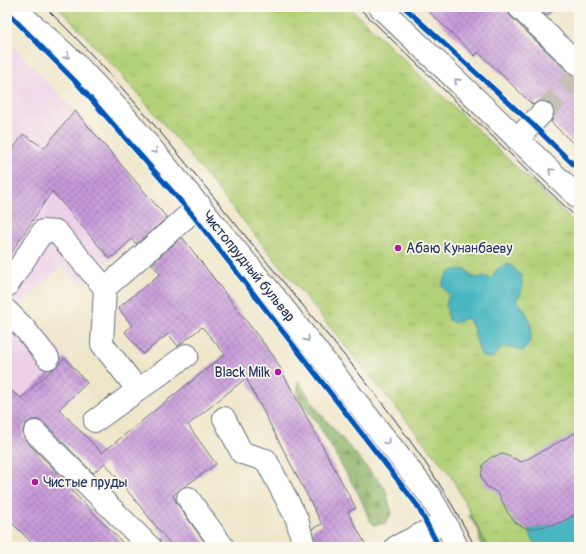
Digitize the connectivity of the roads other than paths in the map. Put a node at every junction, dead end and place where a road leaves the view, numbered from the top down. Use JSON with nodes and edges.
{"nodes":[{"id":1,"x":13,"y":7,"type":"edge"},
{"id":2,"x":380,"y":7,"type":"edge"},
{"id":3,"x":519,"y":7,"type":"edge"},
{"id":4,"x":579,"y":65,"type":"edge"},
{"id":5,"x":542,"y":113,"type":"tunnel mouth"},
{"id":6,"x":517,"y":139,"type":"junction"},
{"id":7,"x":579,"y":198,"type":"edge"},
{"id":8,"x":200,"y":205,"type":"junction"},
{"id":9,"x":7,"y":286,"type":"edge"},
{"id":10,"x":105,"y":288,"type":"junction"},
{"id":11,"x":7,"y":311,"type":"edge"},
{"id":12,"x":187,"y":355,"type":"dead end"},
{"id":13,"x":48,"y":358,"type":"dead end"},
{"id":14,"x":138,"y":390,"type":"junction"},
{"id":15,"x":224,"y":418,"type":"dead end"},
{"id":16,"x":95,"y":421,"type":"dead end"},
{"id":17,"x":35,"y":432,"type":"dead end"},
{"id":18,"x":188,"y":498,"type":"dead end"},
{"id":19,"x":445,"y":522,"type":"junction"},
{"id":20,"x":150,"y":547,"type":"edge"},
{"id":21,"x":223,"y":547,"type":"edge"},
{"id":22,"x":304,"y":547,"type":"edge"},
{"id":23,"x":396,"y":547,"type":"edge"},
{"id":24,"x":457,"y":547,"type":"edge"}],
"edges":[{"from":1,"to":8,"type":"main road","name":"Чистопрудный бульвар","one_way":true},
{"from":6,"to":2,"type":"main road","one_way":true},
{"from":3,"to":4,"type":"main road"},
{"from":5,"to":6,"type":"main road"},
{"from":7,"to":6,"type":"main road","one_way":true},
{"from":8,"to":10,"type":"main road"},
{"from":8,"to":19,"type":"main road","name":"Чистопрудный бульвар","one_way":true},
{"from":9,"to":10,"type":"main road"},
{"from":10,"to":14,"type":"main road"},
{"from":11,"to":13,"type":"main road"},
{"from":12,"to":14,"type":"main road"},
{"from":14,"to":16,"type":"main road"},
{"from":15,"to":22,"type":"main road"},
{"from":17,"to":20,"type":"main road"},
{"from":18,"to":21,"type":"main road"},
{"from":19,"to":23,"type":"main road"},
{"from":19,"to":24,"type":"main road","name":"Чистопрудный бульвар"}]}
